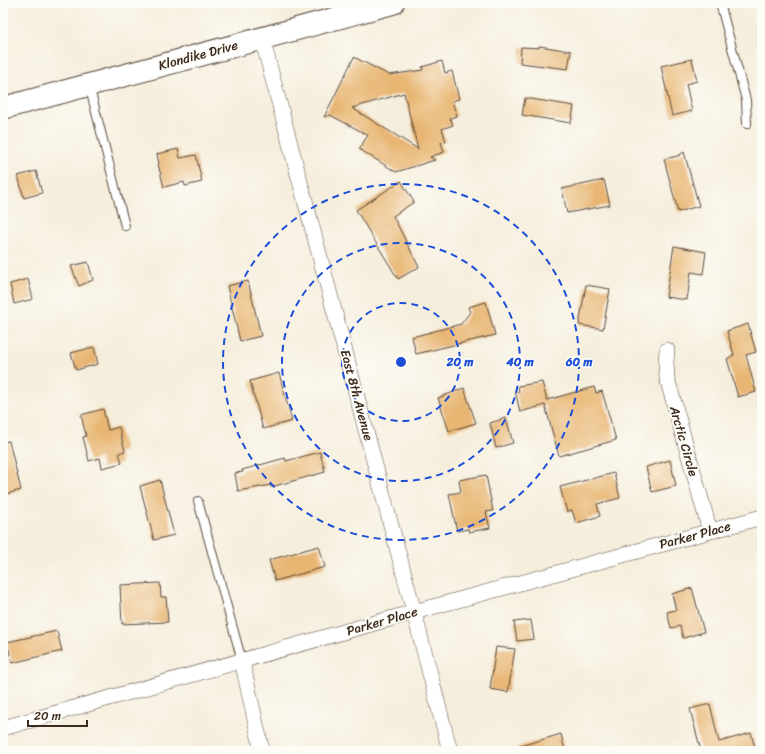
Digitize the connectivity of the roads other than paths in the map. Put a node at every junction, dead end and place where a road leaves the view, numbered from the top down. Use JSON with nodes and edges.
{"nodes":[{"id":1,"x":393,"y":3,"type":"edge"},
{"id":2,"x":720,"y":3,"type":"edge"},
{"id":3,"x":262,"y":38,"type":"junction"},
{"id":4,"x":89,"y":84,"type":"junction"},
{"id":5,"x":3,"y":108,"type":"edge"},
{"id":6,"x":747,"y":124,"type":"dead end"},
{"id":7,"x":125,"y":226,"type":"dead end"},
{"id":8,"x":668,"y":350,"type":"dead end"},
{"id":9,"x":198,"y":501,"type":"dead end"},
{"id":10,"x":762,"y":517,"type":"edge"},
{"id":11,"x":710,"y":531,"type":"junction"},
{"id":12,"x":414,"y":612,"type":"junction"},
{"id":13,"x":242,"y":661,"type":"junction"},
{"id":14,"x":3,"y":728,"type":"edge"},
{"id":15,"x":262,"y":751,"type":"edge"},
{"id":16,"x":450,"y":751,"type":"edge"}],
"edges":[{"from":1,"to":3,"type":"street","name":"Klondike Drive"},
{"from":2,"to":6,"type":"lane"},
{"from":3,"to":4,"type":"street","name":"Klondike Drive"},
{"from":3,"to":12,"type":"street","name":"East 8th Avenue"},
{"from":4,"to":5,"type":"street","name":"Klondike Drive"},
{"from":4,"to":7,"type":"lane"},
{"from":8,"to":11,"type":"street","name":"Arctic Circle"},
{"from":9,"to":13,"type":"lane"},
{"from":10,"to":11,"type":"street","name":"Parker Place"},
{"from":11,"to":12,"type":"street","name":"Parker Place"},
{"from":12,"to":13,"type":"street","name":"Parker Place"},
{"from":12,"to":16,"type":"street","name":"East 8th Avenue"},
{"from":13,"to":14,"type":"street","name":"Parker Place"},
{"from":13,"to":15,"type":"street"}]}
